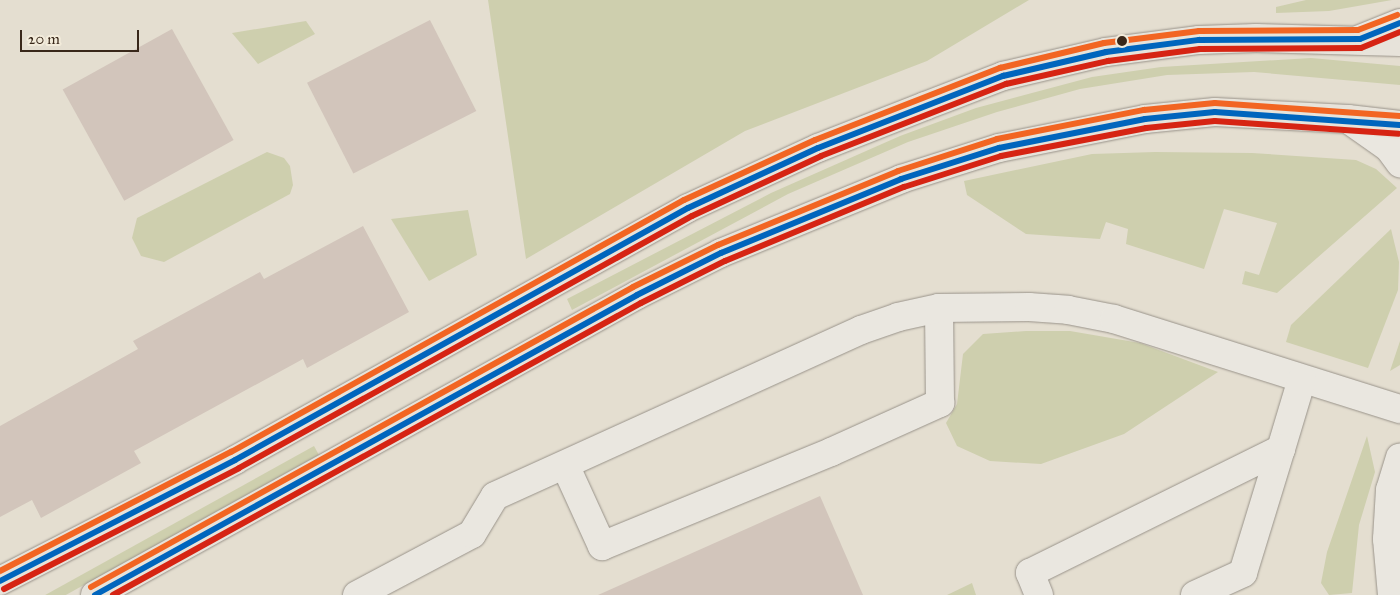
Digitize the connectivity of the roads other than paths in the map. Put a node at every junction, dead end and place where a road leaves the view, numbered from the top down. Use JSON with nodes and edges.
{"nodes":[{"id":1,"x":1400,"y":23,"type":"edge"},
{"id":2,"x":1360,"y":39,"type":"junction"},
{"id":3,"x":1400,"y":42,"type":"edge"},
{"id":4,"x":1348,"y":119,"type":"junction"},
{"id":5,"x":1400,"y":125,"type":"edge"},
{"id":6,"x":1400,"y":163,"type":"edge"},
{"id":7,"x":939,"y":308,"type":"junction"},
{"id":8,"x":1302,"y":379,"type":"junction"},
{"id":9,"x":1400,"y":409,"type":"edge"},
{"id":10,"x":1281,"y":449,"type":"junction"},
{"id":11,"x":1400,"y":458,"type":"edge"},
{"id":12,"x":566,"y":467,"type":"junction"},
{"id":13,"x":1400,"y":580,"type":"edge"},
{"id":14,"x":0,"y":581,"type":"edge"},
{"id":15,"x":95,"y":595,"type":"edge"},
{"id":16,"x":357,"y":595,"type":"edge"},
{"id":17,"x":1039,"y":595,"type":"edge"},
{"id":18,"x":1195,"y":595,"type":"edge"},
{"id":19,"x":1394,"y":595,"type":"edge"}],
"edges":[{"from":1,"to":2,"type":"street"},
{"from":2,"to":3,"type":"main road"},
{"from":2,"to":14,"type":"main road"},
{"from":4,"to":5,"type":"main road"},
{"from":4,"to":6,"type":"street"},
{"from":4,"to":15,"type":"main road"},
{"from":7,"to":8,"type":"street"},
{"from":7,"to":12,"type":"street"},
{"from":7,"to":12,"type":"street"},
{"from":8,"to":9,"type":"street"},
{"from":8,"to":10,"type":"street"},
{"from":10,"to":17,"type":"street"},
{"from":10,"to":18,"type":"street"},
{"from":11,"to":19,"type":"street"},
{"from":12,"to":16,"type":"street"},
{"from":13,"to":19,"type":"street"}]}
